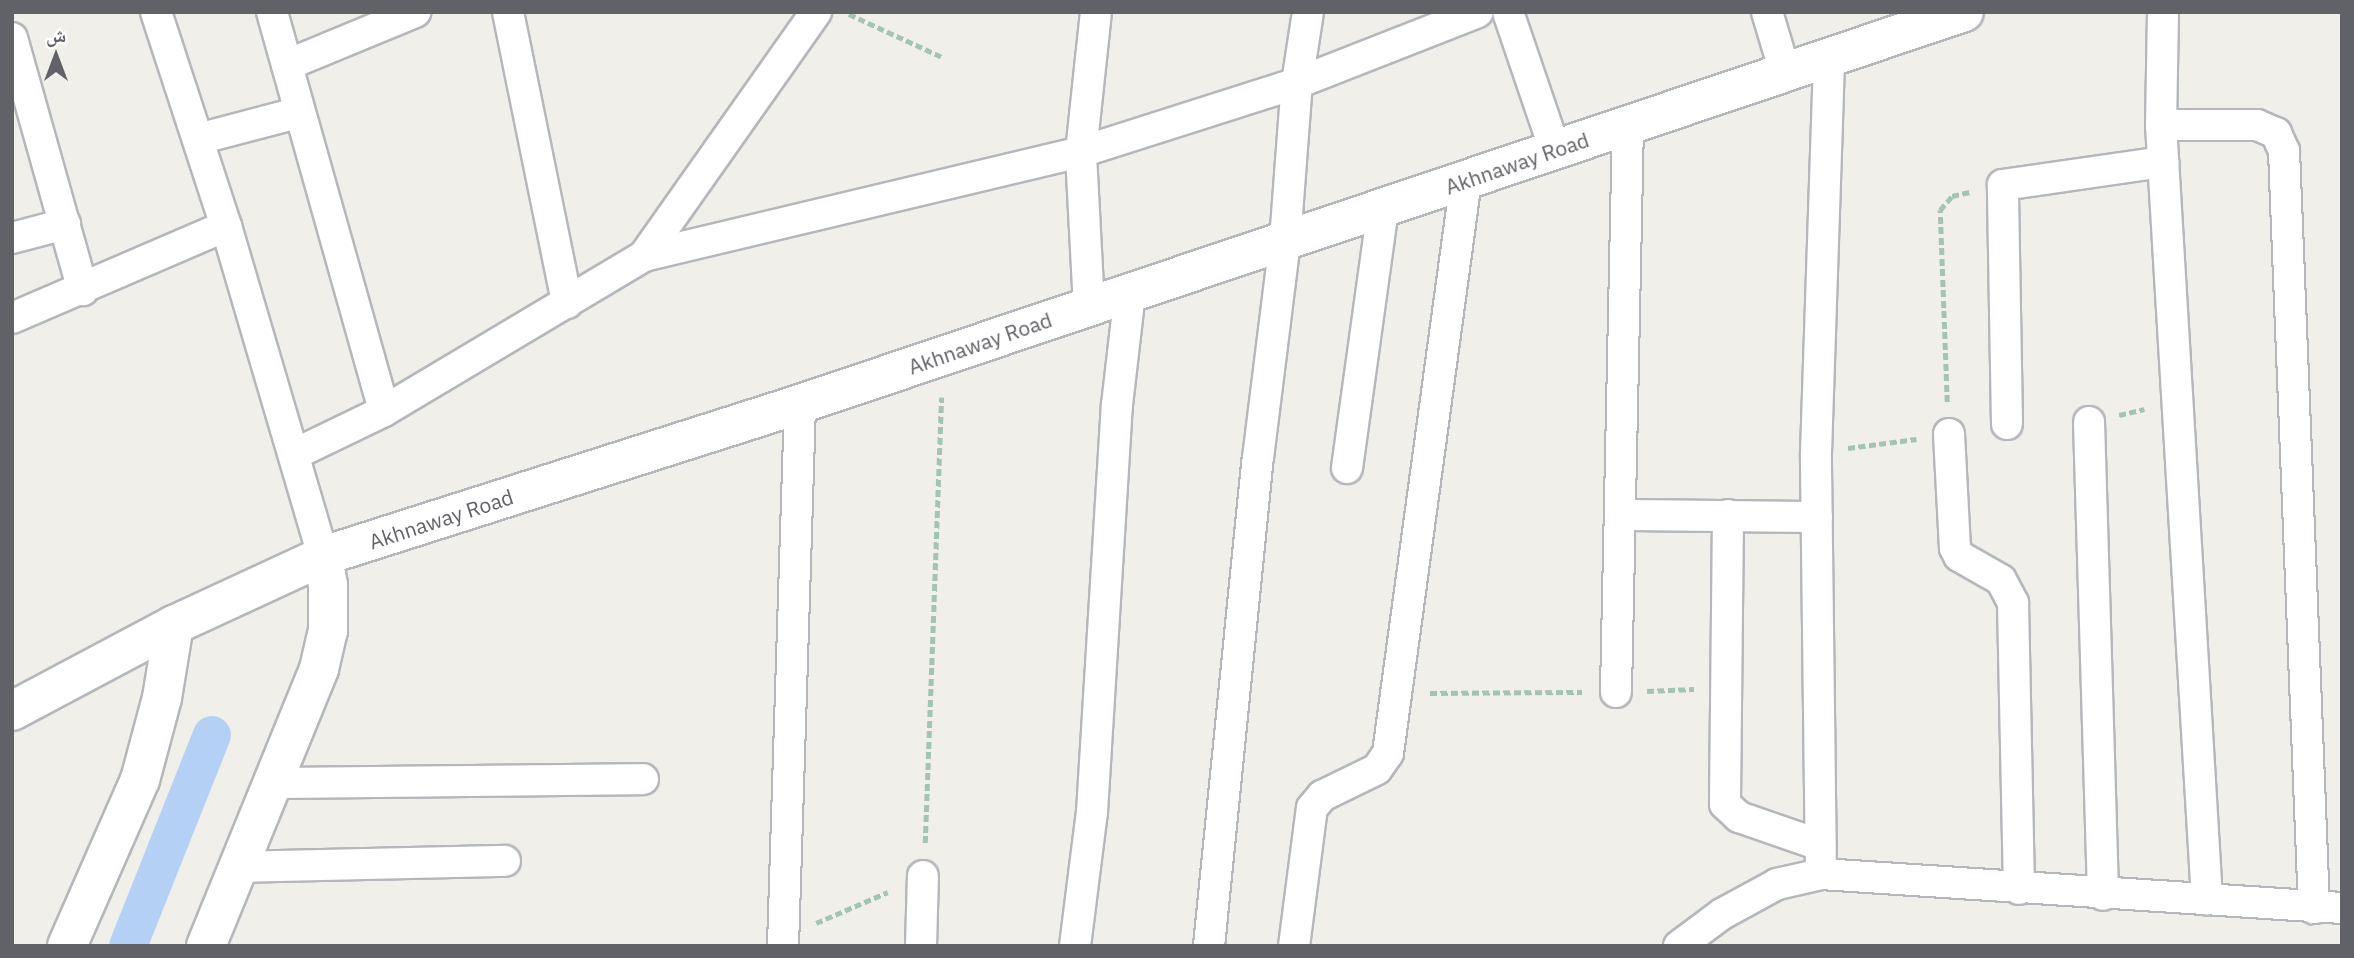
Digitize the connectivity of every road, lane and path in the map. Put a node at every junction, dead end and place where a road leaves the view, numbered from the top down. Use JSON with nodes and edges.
{"nodes":[{"id":1,"x":272,"y":12,"type":"edge"},
{"id":2,"x":415,"y":12,"type":"edge"},
{"id":3,"x":508,"y":12,"type":"edge"},
{"id":4,"x":816,"y":12,"type":"edge"},
{"id":5,"x":845,"y":12,"type":"edge"},
{"id":6,"x":1096,"y":12,"type":"edge"},
{"id":7,"x":1308,"y":12,"type":"edge"},
{"id":8,"x":1478,"y":12,"type":"edge"},
{"id":9,"x":1508,"y":12,"type":"edge"},
{"id":10,"x":1767,"y":12,"type":"edge"},
{"id":11,"x":1964,"y":12,"type":"edge"},
{"id":12,"x":2163,"y":12,"type":"edge"},
{"id":13,"x":162,"y":14,"type":"edge"},
{"id":14,"x":12,"y":38,"type":"edge"},
{"id":15,"x":942,"y":57,"type":"dead end"},
{"id":16,"x":1829,"y":58,"type":"junction"},
{"id":17,"x":287,"y":65,"type":"junction"},
{"id":18,"x":1785,"y":72,"type":"junction"},
{"id":19,"x":1297,"y":83,"type":"junction"},
{"id":20,"x":297,"y":113,"type":"junction"},
{"id":21,"x":1628,"y":125,"type":"junction"},
{"id":22,"x":2161,"y":125,"type":"junction"},
{"id":23,"x":198,"y":139,"type":"junction"},
{"id":24,"x":1555,"y":150,"type":"junction"},
{"id":25,"x":1080,"y":152,"type":"junction"},
{"id":26,"x":2163,"y":162,"type":"junction"},
{"id":27,"x":1466,"y":180,"type":"junction"},
{"id":28,"x":2003,"y":185,"type":"junction"},
{"id":29,"x":1383,"y":208,"type":"junction"},
{"id":30,"x":65,"y":224,"type":"junction"},
{"id":31,"x":226,"y":226,"type":"junction"},
{"id":32,"x":12,"y":239,"type":"edge"},
{"id":33,"x":1285,"y":241,"type":"junction"},
{"id":34,"x":644,"y":256,"type":"junction"},
{"id":35,"x":83,"y":290,"type":"junction"},
{"id":36,"x":1130,"y":293,"type":"junction"},
{"id":37,"x":567,"y":303,"type":"junction"},
{"id":38,"x":1089,"y":307,"type":"junction"},
{"id":39,"x":12,"y":318,"type":"edge"},
{"id":40,"x":943,"y":356,"type":"junction"},
{"id":41,"x":800,"y":404,"type":"junction"},
{"id":42,"x":384,"y":411,"type":"junction"},
{"id":43,"x":2089,"y":422,"type":"dead end"},
{"id":44,"x":2007,"y":424,"type":"dead end"},
{"id":45,"x":1949,"y":434,"type":"junction"},
{"id":46,"x":1816,"y":453,"type":"junction"},
{"id":47,"x":295,"y":454,"type":"junction"},
{"id":48,"x":1347,"y":468,"type":"dead end"},
{"id":49,"x":1623,"y":515,"type":"junction"},
{"id":50,"x":1728,"y":515,"type":"junction"},
{"id":51,"x":1817,"y":517,"type":"junction"},
{"id":52,"x":323,"y":556,"type":"junction"},
{"id":53,"x":174,"y":625,"type":"junction"},
{"id":54,"x":1727,"y":688,"type":"junction"},
{"id":55,"x":1616,"y":692,"type":"junction"},
{"id":56,"x":1395,"y":694,"type":"junction"},
{"id":57,"x":12,"y":710,"type":"edge"},
{"id":58,"x":643,"y":779,"type":"dead end"},
{"id":59,"x":272,"y":783,"type":"junction"},
{"id":60,"x":1820,"y":845,"type":"junction"},
{"id":61,"x":505,"y":861,"type":"dead end"},
{"id":62,"x":238,"y":867,"type":"junction"},
{"id":63,"x":1821,"y":874,"type":"junction"},
{"id":64,"x":923,"y":876,"type":"junction"},
{"id":65,"x":2019,"y":889,"type":"junction"},
{"id":66,"x":2103,"y":895,"type":"junction"},
{"id":67,"x":2207,"y":900,"type":"junction"},
{"id":68,"x":2328,"y":908,"type":"edge"},
{"id":69,"x":783,"y":942,"type":"edge"},
{"id":70,"x":67,"y":946,"type":"edge"},
{"id":71,"x":206,"y":946,"type":"edge"},
{"id":72,"x":921,"y":946,"type":"edge"},
{"id":73,"x":1075,"y":946,"type":"edge"},
{"id":74,"x":1209,"y":946,"type":"edge"},
{"id":75,"x":1294,"y":946,"type":"edge"},
{"id":76,"x":1679,"y":946,"type":"edge"}],
"edges":[{"from":1,"to":17,"type":"street"},
{"from":2,"to":17,"type":"street"},
{"from":3,"to":37,"type":"street"},
{"from":4,"to":34,"type":"street"},
{"from":5,"to":15,"type":"path"},
{"from":6,"to":25,"type":"street"},
{"from":7,"to":19,"type":"street"},
{"from":8,"to":19,"type":"street"},
{"from":9,"to":24,"type":"street"},
{"from":10,"to":18,"type":"street"},
{"from":11,"to":16,"type":"street","name":"Akhnaway Road"},
{"from":12,"to":22,"type":"street"},
{"from":13,"to":23,"type":"street"},
{"from":14,"to":30,"type":"street"},
{"from":16,"to":18,"type":"street","name":"Akhnaway Road"},
{"from":16,"to":46,"type":"street"},
{"from":17,"to":20,"type":"street"},
{"from":18,"to":21,"type":"street","name":"Akhnaway Road"},
{"from":19,"to":25,"type":"street"},
{"from":19,"to":33,"type":"street"},
{"from":20,"to":23,"type":"street"},
{"from":20,"to":42,"type":"street"},
{"from":21,"to":24,"type":"street","name":"Akhnaway Road"},
{"from":21,"to":49,"type":"street"},
{"from":22,"to":26,"type":"street"},
{"from":22,"to":68,"type":"street"},
{"from":23,"to":31,"type":"street"},
{"from":24,"to":27,"type":"street","name":"Akhnaway Road"},
{"from":25,"to":34,"type":"street"},
{"from":25,"to":38,"type":"street"},
{"from":26,"to":28,"type":"street"},
{"from":26,"to":67,"type":"street"},
{"from":27,"to":29,"type":"street","name":"Akhnaway Road"},
{"from":27,"to":56,"type":"street"},
{"from":28,"to":44,"type":"street"},
{"from":28,"to":45,"type":"path"},
{"from":29,"to":33,"type":"street","name":"Akhnaway Road"},
{"from":29,"to":48,"type":"street"},
{"from":30,"to":32,"type":"street"},
{"from":30,"to":35,"type":"street"},
{"from":31,"to":35,"type":"street"},
{"from":31,"to":47,"type":"street"},
{"from":33,"to":36,"type":"street","name":"Akhnaway Road"},
{"from":33,"to":74,"type":"street"},
{"from":34,"to":37,"type":"street"},
{"from":35,"to":39,"type":"street"},
{"from":36,"to":38,"type":"street","name":"Akhnaway Road"},
{"from":36,"to":73,"type":"street"},
{"from":37,"to":42,"type":"street"},
{"from":38,"to":40,"type":"street","name":"Akhnaway Road"},
{"from":40,"to":41,"type":"street","name":"Akhnaway Road"},
{"from":40,"to":64,"type":"path"},
{"from":41,"to":52,"type":"street","name":"Akhnaway Road"},
{"from":41,"to":69,"type":"street"},
{"from":42,"to":47,"type":"street"},
{"from":43,"to":66,"type":"street"},
{"from":45,"to":46,"type":"path"},
{"from":45,"to":65,"type":"street"},
{"from":46,"to":51,"type":"street"},
{"from":47,"to":52,"type":"street"},
{"from":49,"to":50,"type":"street"},
{"from":49,"to":55,"type":"street"},
{"from":50,"to":51,"type":"street"},
{"from":50,"to":54,"type":"street"},
{"from":51,"to":60,"type":"street"},
{"from":52,"to":53,"type":"street","name":"Akhnaway Road"},
{"from":52,"to":59,"type":"street"},
{"from":53,"to":57,"type":"street","name":"Akhnaway Road"},
{"from":53,"to":70,"type":"street"},
{"from":54,"to":55,"type":"path"},
{"from":54,"to":60,"type":"street"},
{"from":55,"to":56,"type":"path"},
{"from":56,"to":75,"type":"street"},
{"from":58,"to":59,"type":"street"},
{"from":59,"to":62,"type":"street"},
{"from":60,"to":63,"type":"street"},
{"from":61,"to":62,"type":"street"},
{"from":62,"to":71,"type":"street"},
{"from":63,"to":65,"type":"street"},
{"from":63,"to":76,"type":"street"},
{"from":64,"to":69,"type":"path"},
{"from":64,"to":72,"type":"street"},
{"from":65,"to":66,"type":"street"},
{"from":66,"to":67,"type":"street"},
{"from":67,"to":68,"type":"street"}]}
